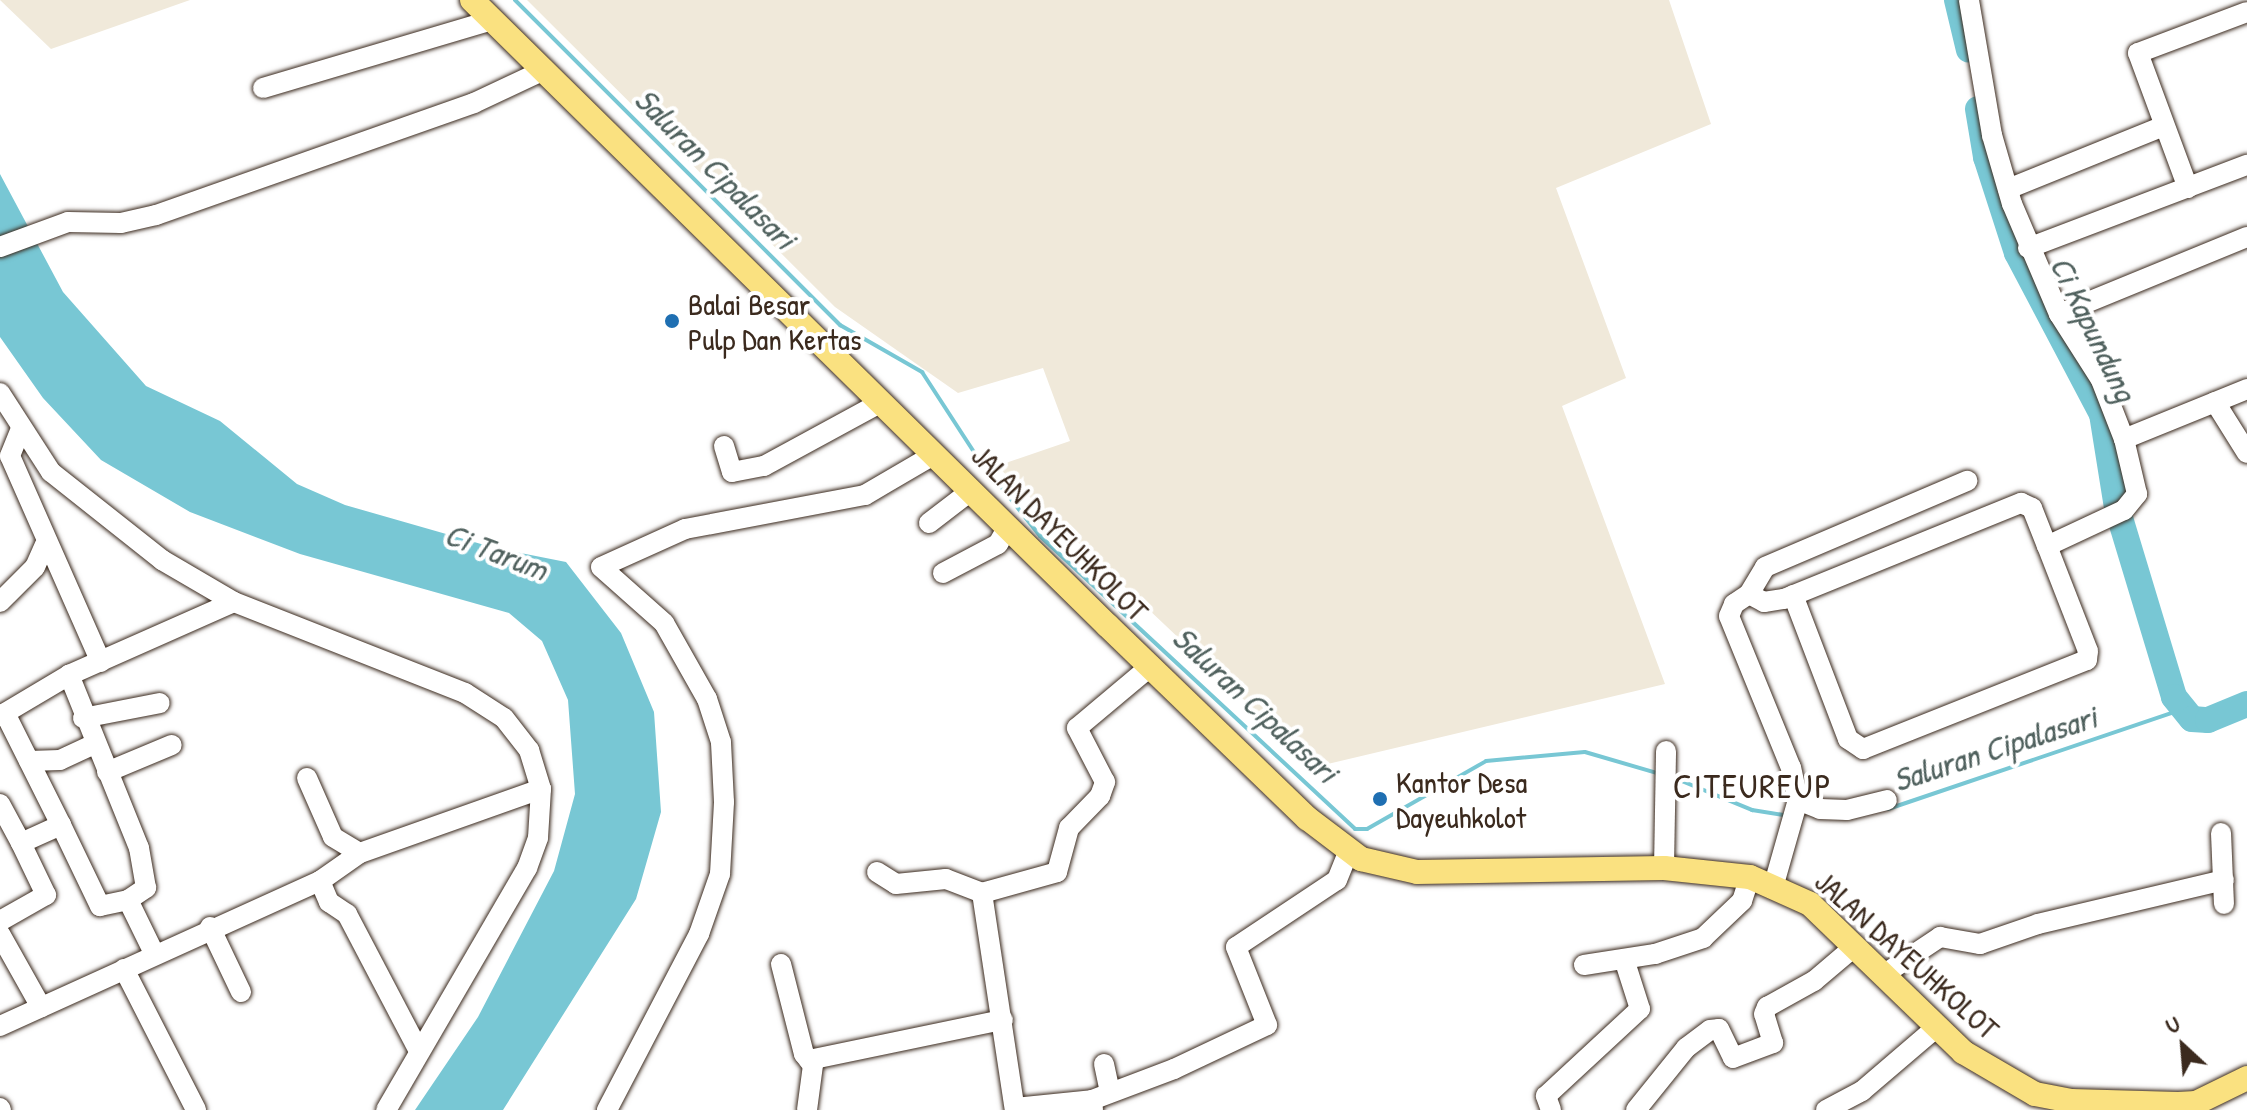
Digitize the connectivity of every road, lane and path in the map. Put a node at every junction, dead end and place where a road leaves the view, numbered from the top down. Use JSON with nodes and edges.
{"nodes":[{"id":1,"x":472,"y":0,"type":"edge"},
{"id":2,"x":1969,"y":0,"type":"edge"},
{"id":3,"x":2247,"y":12,"type":"edge"},
{"id":4,"x":492,"y":20,"type":"junction"},
{"id":5,"x":544,"y":70,"type":"junction"},
{"id":6,"x":263,"y":88,"type":"dead end"},
{"id":7,"x":2164,"y":126,"type":"junction"},
{"id":8,"x":2247,"y":165,"type":"edge"},
{"id":9,"x":2188,"y":188,"type":"junction"},
{"id":10,"x":2008,"y":189,"type":"junction"},
{"id":11,"x":2247,"y":237,"type":"edge"},
{"id":12,"x":0,"y":247,"type":"edge"},
{"id":13,"x":2028,"y":248,"type":"junction"},
{"id":14,"x":2059,"y":314,"type":"junction"},
{"id":15,"x":2247,"y":389,"type":"edge"},
{"id":16,"x":0,"y":393,"type":"edge"},
{"id":17,"x":882,"y":402,"type":"junction"},
{"id":18,"x":2215,"y":402,"type":"junction"},
{"id":19,"x":20,"y":431,"type":"junction"},
{"id":20,"x":2124,"y":439,"type":"junction"},
{"id":21,"x":724,"y":446,"type":"dead end"},
{"id":22,"x":2247,"y":453,"type":"edge"},
{"id":23,"x":935,"y":454,"type":"junction"},
{"id":24,"x":1967,"y":481,"type":"dead end"},
{"id":25,"x":972,"y":490,"type":"junction"},
{"id":26,"x":929,"y":523,"type":"dead end"},
{"id":27,"x":1008,"y":527,"type":"junction"},
{"id":28,"x":45,"y":545,"type":"junction"},
{"id":29,"x":2047,"y":546,"type":"junction"},
{"id":30,"x":943,"y":573,"type":"dead end"},
{"id":31,"x":1749,"y":594,"type":"junction"},
{"id":32,"x":1793,"y":595,"type":"junction"},
{"id":33,"x":0,"y":602,"type":"edge"},
{"id":34,"x":234,"y":602,"type":"junction"},
{"id":35,"x":101,"y":662,"type":"junction"},
{"id":36,"x":1151,"y":666,"type":"junction"},
{"id":37,"x":69,"y":675,"type":"junction"},
{"id":38,"x":160,"y":703,"type":"dead end"},
{"id":39,"x":2,"y":715,"type":"edge"},
{"id":40,"x":83,"y":718,"type":"junction"},
{"id":41,"x":94,"y":744,"type":"junction"},
{"id":42,"x":172,"y":745,"type":"dead end"},
{"id":43,"x":29,"y":761,"type":"junction"},
{"id":44,"x":1666,"y":767,"type":"dead end"},
{"id":45,"x":107,"y":772,"type":"junction"},
{"id":46,"x":307,"y":778,"type":"dead end"},
{"id":47,"x":541,"y":789,"type":"junction"},
{"id":48,"x":1887,"y":800,"type":"dead end"},
{"id":49,"x":0,"y":804,"type":"edge"},
{"id":50,"x":1795,"y":809,"type":"junction"},
{"id":51,"x":61,"y":825,"type":"junction"},
{"id":52,"x":2221,"y":833,"type":"dead end"},
{"id":53,"x":21,"y":843,"type":"junction"},
{"id":54,"x":1349,"y":851,"type":"junction"},
{"id":55,"x":360,"y":853,"type":"junction"},
{"id":56,"x":1664,"y":868,"type":"junction"},
{"id":57,"x":877,"y":872,"type":"dead end"},
{"id":58,"x":1750,"y":877,"type":"junction"},
{"id":59,"x":2224,"y":880,"type":"junction"},
{"id":60,"x":320,"y":881,"type":"junction"},
{"id":61,"x":1774,"y":884,"type":"junction"},
{"id":62,"x":982,"y":893,"type":"junction"},
{"id":63,"x":128,"y":900,"type":"junction"},
{"id":64,"x":2224,"y":904,"type":"dead end"},
{"id":65,"x":0,"y":921,"type":"edge"},
{"id":66,"x":210,"y":927,"type":"junction"},
{"id":67,"x":0,"y":934,"type":"edge"},
{"id":68,"x":1854,"y":947,"type":"junction"},
{"id":69,"x":155,"y":955,"type":"junction"},
{"id":70,"x":1624,"y":959,"type":"junction"},
{"id":71,"x":781,"y":964,"type":"dead end"},
{"id":72,"x":1584,"y":965,"type":"dead end"},
{"id":73,"x":124,"y":969,"type":"junction"},
{"id":74,"x":1883,"y":975,"type":"junction"},
{"id":75,"x":241,"y":992,"type":"dead end"},
{"id":76,"x":41,"y":1007,"type":"junction"},
{"id":77,"x":1003,"y":1020,"type":"junction"},
{"id":78,"x":0,"y":1026,"type":"edge"},
{"id":79,"x":1937,"y":1027,"type":"junction"},
{"id":80,"x":419,"y":1051,"type":"junction"},
{"id":81,"x":809,"y":1060,"type":"junction"},
{"id":82,"x":1104,"y":1064,"type":"dead end"},
{"id":83,"x":2247,"y":1078,"type":"edge"},
{"id":84,"x":1098,"y":1100,"type":"edge"},
{"id":85,"x":2033,"y":1102,"type":"edge"},
{"id":86,"x":2197,"y":1106,"type":"edge"},
{"id":87,"x":1015,"y":1109,"type":"edge"},
{"id":88,"x":196,"y":1110,"type":"edge"},
{"id":89,"x":386,"y":1110,"type":"edge"},
{"id":90,"x":607,"y":1110,"type":"edge"},
{"id":91,"x":807,"y":1110,"type":"edge"},
{"id":92,"x":1551,"y":1110,"type":"edge"},
{"id":93,"x":1636,"y":1110,"type":"edge"},
{"id":94,"x":1826,"y":1110,"type":"edge"}],
"edges":[{"from":1,"to":4,"type":"main road","name":"JALAN DAYEUHKOLOT"},
{"from":2,"to":10,"type":"street"},
{"from":3,"to":7,"type":"street"},
{"from":4,"to":5,"type":"main road","name":"JALAN DAYEUHKOLOT"},
{"from":4,"to":6,"type":"street"},
{"from":5,"to":12,"type":"street"},
{"from":5,"to":17,"type":"main road","name":"JALAN DAYEUHKOLOT"},
{"from":7,"to":9,"type":"street"},
{"from":7,"to":10,"type":"street"},
{"from":8,"to":9,"type":"street"},
{"from":9,"to":13,"type":"street"},
{"from":10,"to":13,"type":"street"},
{"from":11,"to":14,"type":"street"},
{"from":13,"to":14,"type":"street"},
{"from":14,"to":20,"type":"street"},
{"from":15,"to":18,"type":"street"},
{"from":16,"to":19,"type":"street"},
{"from":17,"to":21,"type":"street"},
{"from":17,"to":23,"type":"main road","name":"JALAN DAYEUHKOLOT"},
{"from":18,"to":20,"type":"street"},
{"from":18,"to":22,"type":"street"},
{"from":19,"to":28,"type":"street"},
{"from":19,"to":34,"type":"street"},
{"from":20,"to":29,"type":"street"},
{"from":23,"to":25,"type":"main road","name":"JALAN DAYEUHKOLOT"},
{"from":23,"to":90,"type":"street"},
{"from":24,"to":31,"type":"street"},
{"from":25,"to":26,"type":"street"},
{"from":25,"to":27,"type":"main road","name":"JALAN DAYEUHKOLOT"},
{"from":27,"to":30,"type":"street"},
{"from":27,"to":36,"type":"main road","name":"JALAN DAYEUHKOLOT"},
{"from":28,"to":33,"type":"street"},
{"from":28,"to":35,"type":"street"},
{"from":29,"to":32,"type":"street"},
{"from":29,"to":32,"type":"street"},
{"from":31,"to":32,"type":"street"},
{"from":31,"to":50,"type":"street"},
{"from":34,"to":35,"type":"street"},
{"from":34,"to":47,"type":"street"},
{"from":35,"to":37,"type":"street"},
{"from":36,"to":54,"type":"main road","name":"JALAN DAYEUHKOLOT"},
{"from":36,"to":62,"type":"street"},
{"from":37,"to":39,"type":"street"},
{"from":37,"to":40,"type":"street"},
{"from":38,"to":40,"type":"street"},
{"from":39,"to":43,"type":"street"},
{"from":40,"to":41,"type":"street"},
{"from":41,"to":43,"type":"street"},
{"from":41,"to":45,"type":"street"},
{"from":42,"to":45,"type":"street"},
{"from":43,"to":51,"type":"street"},
{"from":44,"to":56,"type":"street"},
{"from":45,"to":63,"type":"street"},
{"from":46,"to":55,"type":"street"},
{"from":47,"to":55,"type":"street"},
{"from":47,"to":80,"type":"street"},
{"from":48,"to":50,"type":"street"},
{"from":49,"to":53,"type":"street"},
{"from":50,"to":61,"type":"street"},
{"from":51,"to":53,"type":"street"},
{"from":51,"to":63,"type":"street"},
{"from":52,"to":59,"type":"street"},
{"from":53,"to":65,"type":"street"},
{"from":54,"to":56,"type":"main road","name":"JALAN DAYEUHKOLOT"},
{"from":54,"to":84,"type":"street"},
{"from":55,"to":60,"type":"street"},
{"from":56,"to":58,"type":"main road","name":"JALAN DAYEUHKOLOT"},
{"from":57,"to":62,"type":"street"},
{"from":58,"to":61,"type":"main road","name":"JALAN DAYEUHKOLOT"},
{"from":58,"to":70,"type":"street"},
{"from":59,"to":64,"type":"street"},
{"from":59,"to":74,"type":"street"},
{"from":60,"to":66,"type":"street"},
{"from":60,"to":80,"type":"street"},
{"from":61,"to":68,"type":"main road","name":"JALAN DAYEUHKOLOT"},
{"from":62,"to":77,"type":"street"},
{"from":63,"to":69,"type":"street"},
{"from":66,"to":69,"type":"street"},
{"from":66,"to":75,"type":"street"},
{"from":67,"to":76,"type":"street"},
{"from":68,"to":74,"type":"main road","name":"JALAN DAYEUHKOLOT"},
{"from":68,"to":93,"type":"street"},
{"from":69,"to":73,"type":"street"},
{"from":70,"to":72,"type":"street"},
{"from":70,"to":92,"type":"street"},
{"from":71,"to":81,"type":"street"},
{"from":73,"to":76,"type":"street"},
{"from":73,"to":88,"type":"street"},
{"from":74,"to":79,"type":"main road","name":"JALAN DAYEUHKOLOT"},
{"from":76,"to":78,"type":"street"},
{"from":77,"to":81,"type":"street"},
{"from":77,"to":87,"type":"street"},
{"from":79,"to":85,"type":"main road","name":"JALAN DAYEUHKOLOT"},
{"from":79,"to":94,"type":"street"},
{"from":80,"to":89,"type":"street"},
{"from":81,"to":91,"type":"street"},
{"from":82,"to":84,"type":"street"},
{"from":83,"to":86,"type":"main road","name":"JALAN DAYEUHKOLOT"},
{"from":84,"to":87,"type":"street"},
{"from":85,"to":86,"type":"main road","name":"JALAN DAYEUHKOLOT"}]}
